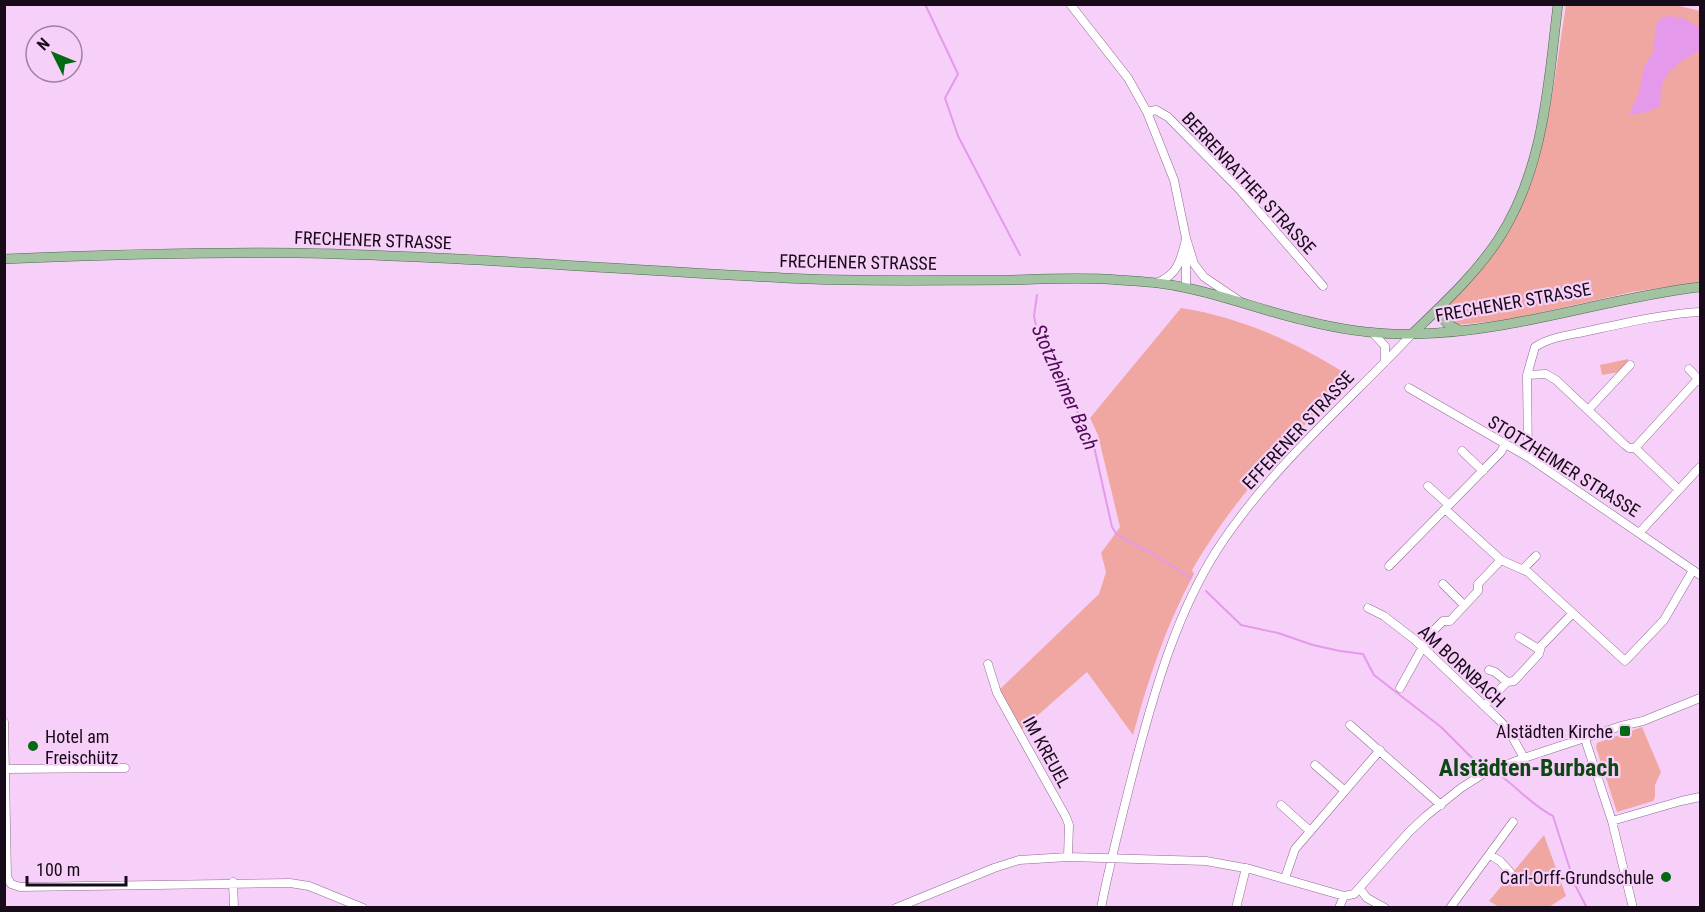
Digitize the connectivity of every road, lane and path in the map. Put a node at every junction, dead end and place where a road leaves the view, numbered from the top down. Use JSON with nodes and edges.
{"nodes":[{"id":1,"x":1070,"y":4,"type":"edge"},
{"id":2,"x":1558,"y":4,"type":"edge"},
{"id":3,"x":1147,"y":112,"type":"junction"},
{"id":4,"x":1186,"y":238,"type":"junction"},
{"id":5,"x":4,"y":259,"type":"edge"},
{"id":6,"x":1156,"y":283,"type":"junction"},
{"id":7,"x":1323,"y":286,"type":"dead end"},
{"id":8,"x":1186,"y":287,"type":"junction"},
{"id":9,"x":1701,"y":287,"type":"edge"},
{"id":10,"x":1240,"y":301,"type":"junction"},
{"id":11,"x":1444,"y":302,"type":"junction"},
{"id":12,"x":1701,"y":312,"type":"edge"},
{"id":13,"x":1460,"y":330,"type":"junction"},
{"id":14,"x":1372,"y":332,"type":"junction"},
{"id":15,"x":1412,"y":334,"type":"junction"},
{"id":16,"x":1385,"y":362,"type":"junction"},
{"id":17,"x":1630,"y":365,"type":"dead end"},
{"id":18,"x":1689,"y":369,"type":"dead end"},
{"id":19,"x":1527,"y":375,"type":"junction"},
{"id":20,"x":1700,"y":380,"type":"edge"},
{"id":21,"x":1408,"y":388,"type":"dead end"},
{"id":22,"x":1588,"y":410,"type":"junction"},
{"id":23,"x":1505,"y":444,"type":"junction"},
{"id":24,"x":1635,"y":448,"type":"junction"},
{"id":25,"x":1462,"y":451,"type":"dead end"},
{"id":26,"x":1528,"y":457,"type":"junction"},
{"id":27,"x":1701,"y":467,"type":"edge"},
{"id":28,"x":1483,"y":471,"type":"junction"},
{"id":29,"x":1428,"y":486,"type":"dead end"},
{"id":30,"x":1679,"y":490,"type":"junction"},
{"id":31,"x":1447,"y":507,"type":"junction"},
{"id":32,"x":1640,"y":532,"type":"junction"},
{"id":33,"x":1536,"y":556,"type":"dead end"},
{"id":34,"x":1500,"y":560,"type":"junction"},
{"id":35,"x":1389,"y":566,"type":"dead end"},
{"id":36,"x":1523,"y":569,"type":"junction"},
{"id":37,"x":1697,"y":572,"type":"edge"},
{"id":38,"x":1443,"y":584,"type":"dead end"},
{"id":39,"x":1464,"y":605,"type":"junction"},
{"id":40,"x":1368,"y":608,"type":"dead end"},
{"id":41,"x":1572,"y":614,"type":"junction"},
{"id":42,"x":1519,"y":637,"type":"dead end"},
{"id":43,"x":1422,"y":647,"type":"junction"},
{"id":44,"x":1540,"y":650,"type":"junction"},
{"id":45,"x":988,"y":664,"type":"dead end"},
{"id":46,"x":1489,"y":670,"type":"dead end"},
{"id":47,"x":1507,"y":682,"type":"junction"},
{"id":48,"x":1400,"y":688,"type":"dead end"},
{"id":49,"x":1701,"y":698,"type":"edge"},
{"id":50,"x":1484,"y":706,"type":"junction"},
{"id":51,"x":4,"y":722,"type":"edge"},
{"id":52,"x":1350,"y":725,"type":"dead end"},
{"id":53,"x":1585,"y":739,"type":"junction"},
{"id":54,"x":1380,"y":750,"type":"junction"},
{"id":55,"x":1524,"y":758,"type":"junction"},
{"id":56,"x":1315,"y":765,"type":"dead end"},
{"id":57,"x":125,"y":768,"type":"dead end"},
{"id":58,"x":7,"y":769,"type":"junction"},
{"id":59,"x":1345,"y":791,"type":"junction"},
{"id":60,"x":1701,"y":797,"type":"edge"},
{"id":61,"x":1441,"y":804,"type":"junction"},
{"id":62,"x":1281,"y":806,"type":"dead end"},
{"id":63,"x":1513,"y":822,"type":"dead end"},
{"id":64,"x":1612,"y":822,"type":"junction"},
{"id":65,"x":1310,"y":831,"type":"junction"},
{"id":66,"x":1490,"y":855,"type":"junction"},
{"id":67,"x":1068,"y":857,"type":"junction"},
{"id":68,"x":1111,"y":858,"type":"junction"},
{"id":69,"x":1246,"y":868,"type":"junction"},
{"id":70,"x":1510,"y":872,"type":"dead end"},
{"id":71,"x":1285,"y":878,"type":"junction"},
{"id":72,"x":233,"y":882,"type":"junction"},
{"id":73,"x":1360,"y":889,"type":"junction"},
{"id":74,"x":1344,"y":896,"type":"junction"},
{"id":75,"x":234,"y":908,"type":"edge"},
{"id":76,"x":363,"y":908,"type":"edge"},
{"id":77,"x":896,"y":908,"type":"edge"},
{"id":78,"x":1101,"y":908,"type":"edge"},
{"id":79,"x":1236,"y":908,"type":"edge"},
{"id":80,"x":1339,"y":908,"type":"edge"},
{"id":81,"x":1385,"y":908,"type":"edge"},
{"id":82,"x":1450,"y":908,"type":"edge"},
{"id":83,"x":1633,"y":908,"type":"edge"}],
"edges":[{"from":1,"to":3,"type":"street","name":"BERRENRATHER STRASSE"},
{"from":2,"to":11,"type":"main road","name":"EFFERENER STRASSE"},
{"from":3,"to":4,"type":"street","name":"BERRENRATHER STRASSE"},
{"from":3,"to":7,"type":"street","name":"BERRENRATHER STRASSE"},
{"from":4,"to":6,"type":"street","name":"BERRENRATHER STRASSE"},
{"from":4,"to":8,"type":"street","name":"BERRENRATHER STRASSE"},
{"from":4,"to":10,"type":"street","name":"BERRENRATHER STRASSE"},
{"from":5,"to":6,"type":"main road","name":"FRECHENER STRASSE"},
{"from":6,"to":8,"type":"main road","name":"FRECHENER STRASSE"},
{"from":8,"to":10,"type":"main road","name":"FRECHENER STRASSE"},
{"from":9,"to":13,"type":"main road","name":"FRECHENER STRASSE"},
{"from":10,"to":14,"type":"main road","name":"FRECHENER STRASSE"},
{"from":11,"to":13,"type":"main road"},
{"from":11,"to":15,"type":"main road","name":"EFFERENER STRASSE"},
{"from":12,"to":19,"type":"street"},
{"from":13,"to":15,"type":"main road","name":"FRECHENER STRASSE"},
{"from":14,"to":15,"type":"main road","name":"FRECHENER STRASSE"},
{"from":14,"to":16,"type":"street"},
{"from":15,"to":16,"type":"street","name":"EFFERENER STRASSE"},
{"from":16,"to":68,"type":"street","name":"EFFERENER STRASSE"},
{"from":17,"to":22,"type":"street"},
{"from":18,"to":20,"type":"street"},
{"from":19,"to":22,"type":"street"},
{"from":19,"to":26,"type":"street"},
{"from":20,"to":24,"type":"street"},
{"from":21,"to":23,"type":"street","name":"STOTZHEIMER STRASSE"},
{"from":22,"to":24,"type":"street"},
{"from":23,"to":26,"type":"street","name":"STOTZHEIMER STRASSE"},
{"from":23,"to":28,"type":"street"},
{"from":24,"to":30,"type":"street"},
{"from":25,"to":28,"type":"street"},
{"from":26,"to":32,"type":"street","name":"STOTZHEIMER STRASSE"},
{"from":27,"to":30,"type":"street"},
{"from":28,"to":31,"type":"street"},
{"from":29,"to":31,"type":"street"},
{"from":30,"to":32,"type":"street"},
{"from":31,"to":34,"type":"street"},
{"from":31,"to":35,"type":"street"},
{"from":32,"to":37,"type":"street","name":"STOTZHEIMER STRASSE"},
{"from":33,"to":36,"type":"street"},
{"from":34,"to":36,"type":"street"},
{"from":34,"to":39,"type":"street"},
{"from":36,"to":41,"type":"street"},
{"from":37,"to":41,"type":"street"},
{"from":38,"to":39,"type":"street"},
{"from":39,"to":43,"type":"street"},
{"from":40,"to":43,"type":"street","name":"AM BORNBACH"},
{"from":41,"to":44,"type":"street"},
{"from":42,"to":44,"type":"street"},
{"from":43,"to":48,"type":"street"},
{"from":43,"to":50,"type":"street","name":"AM BORNBACH"},
{"from":44,"to":47,"type":"street"},
{"from":45,"to":67,"type":"street","name":"IM KREUEL"},
{"from":46,"to":47,"type":"street"},
{"from":47,"to":50,"type":"street"},
{"from":49,"to":53,"type":"street"},
{"from":50,"to":55,"type":"street","name":"AM BORNBACH"},
{"from":51,"to":58,"type":"street"},
{"from":52,"to":54,"type":"street"},
{"from":53,"to":55,"type":"street"},
{"from":53,"to":64,"type":"street"},
{"from":54,"to":59,"type":"street"},
{"from":54,"to":61,"type":"street"},
{"from":55,"to":61,"type":"street"},
{"from":56,"to":59,"type":"street"},
{"from":57,"to":58,"type":"street"},
{"from":58,"to":72,"type":"street"},
{"from":59,"to":65,"type":"street"},
{"from":60,"to":64,"type":"street"},
{"from":61,"to":73,"type":"street"},
{"from":62,"to":65,"type":"street"},
{"from":63,"to":66,"type":"street"},
{"from":64,"to":83,"type":"street"},
{"from":65,"to":71,"type":"street"},
{"from":66,"to":70,"type":"street"},
{"from":66,"to":82,"type":"street"},
{"from":67,"to":68,"type":"street"},
{"from":67,"to":77,"type":"street"},
{"from":68,"to":69,"type":"street"},
{"from":68,"to":78,"type":"street","name":"EFFERENER STRASSE"},
{"from":69,"to":71,"type":"street"},
{"from":69,"to":79,"type":"street"},
{"from":71,"to":74,"type":"street"},
{"from":72,"to":75,"type":"street"},
{"from":72,"to":76,"type":"street"},
{"from":73,"to":74,"type":"street"},
{"from":73,"to":81,"type":"street"},
{"from":74,"to":80,"type":"street"}]}
